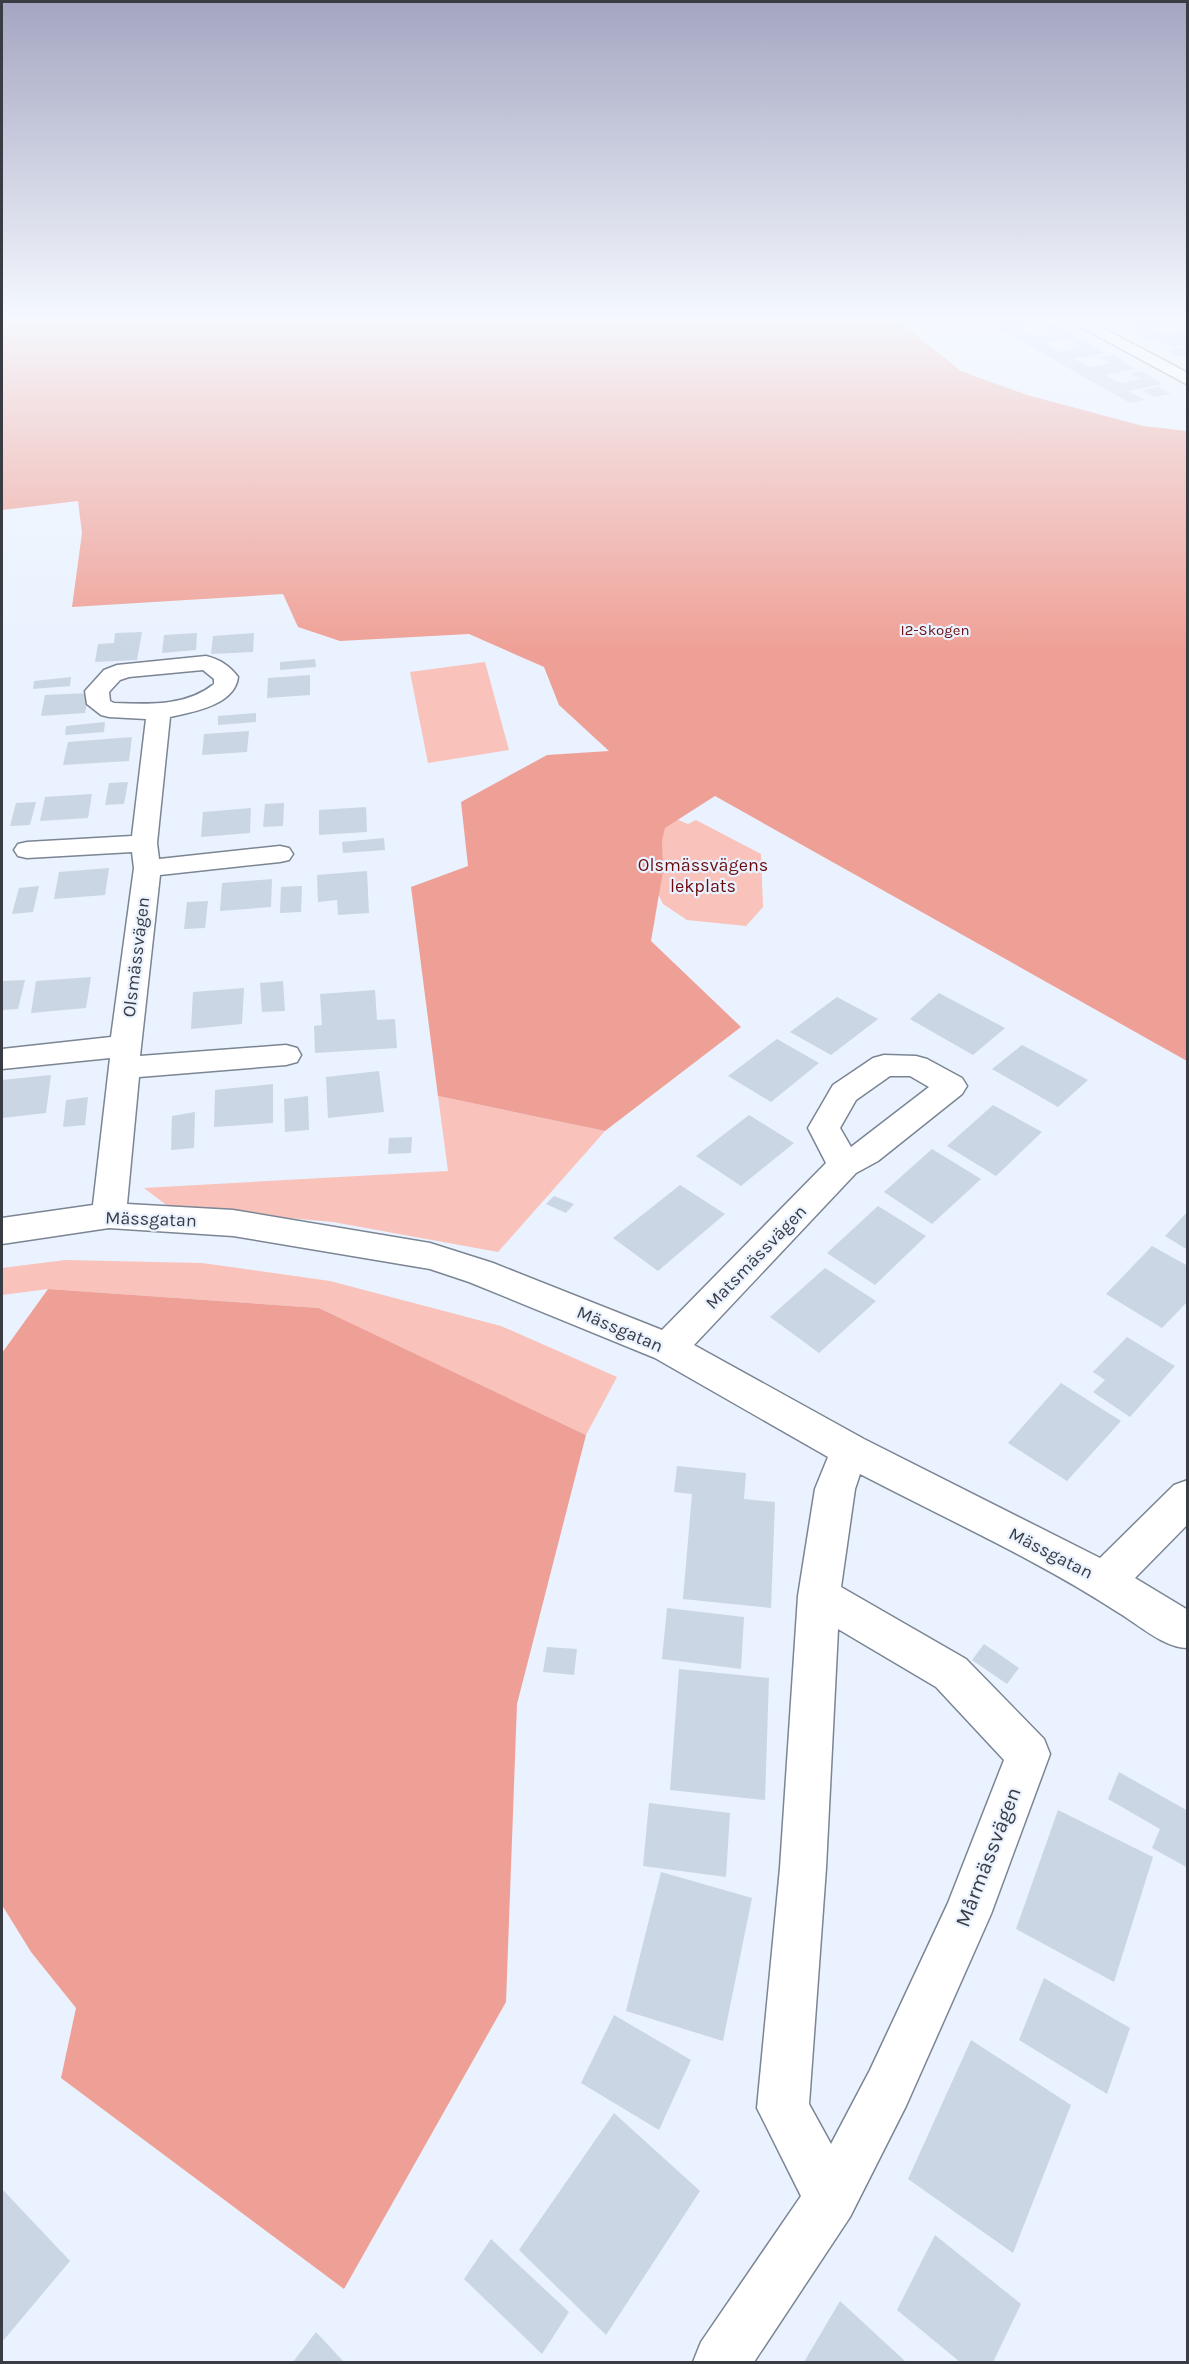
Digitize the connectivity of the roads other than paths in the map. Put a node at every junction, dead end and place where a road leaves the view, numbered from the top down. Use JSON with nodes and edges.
{"nodes":[{"id":1,"x":159,"y":712,"type":"dead end"},
{"id":2,"x":27,"y":850,"type":"dead end"},
{"id":3,"x":280,"y":854,"type":"dead end"},
{"id":4,"x":145,"y":855,"type":"junction"},
{"id":5,"x":286,"y":1055,"type":"dead end"},
{"id":6,"x":125,"y":1057,"type":"junction"},
{"id":7,"x":2,"y":1059,"type":"edge"},
{"id":8,"x":844,"y":1165,"type":"dead end"},
{"id":9,"x":109,"y":1215,"type":"junction"},
{"id":10,"x":2,"y":1231,"type":"edge"},
{"id":11,"x":668,"y":1348,"type":"junction"},
{"id":12,"x":850,"y":1450,"type":"junction"},
{"id":13,"x":1188,"y":1497,"type":"edge"},
{"id":14,"x":1105,"y":1581,"type":"junction"},
{"id":15,"x":819,"y":1596,"type":"junction"},
{"id":16,"x":1185,"y":1635,"type":"edge"},
{"id":17,"x":831,"y":2198,"type":"junction"},
{"id":18,"x":721,"y":2362,"type":"edge"}],
"edges":[{"from":1,"to":4,"type":"street","name":"Olsmässvägen"},
{"from":2,"to":4,"type":"street"},
{"from":3,"to":4,"type":"street"},
{"from":4,"to":6,"type":"street","name":"Olsmässvägen"},
{"from":5,"to":6,"type":"street"},
{"from":6,"to":7,"type":"street"},
{"from":6,"to":9,"type":"street","name":"Olsmässvägen"},
{"from":8,"to":11,"type":"street","name":"Matsmässvägen"},
{"from":9,"to":10,"type":"street","name":"Mässgatan"},
{"from":9,"to":11,"type":"street","name":"Mässgatan"},
{"from":11,"to":12,"type":"street","name":"Mässgatan"},
{"from":12,"to":14,"type":"street","name":"Mässgatan"},
{"from":12,"to":15,"type":"street"},
{"from":13,"to":14,"type":"street"},
{"from":14,"to":16,"type":"street","name":"Mässgatan"},
{"from":15,"to":17,"type":"street"},
{"from":15,"to":17,"type":"street","name":"Mårmässvägen"},
{"from":17,"to":18,"type":"street","name":"Mårmässvägen"}]}
